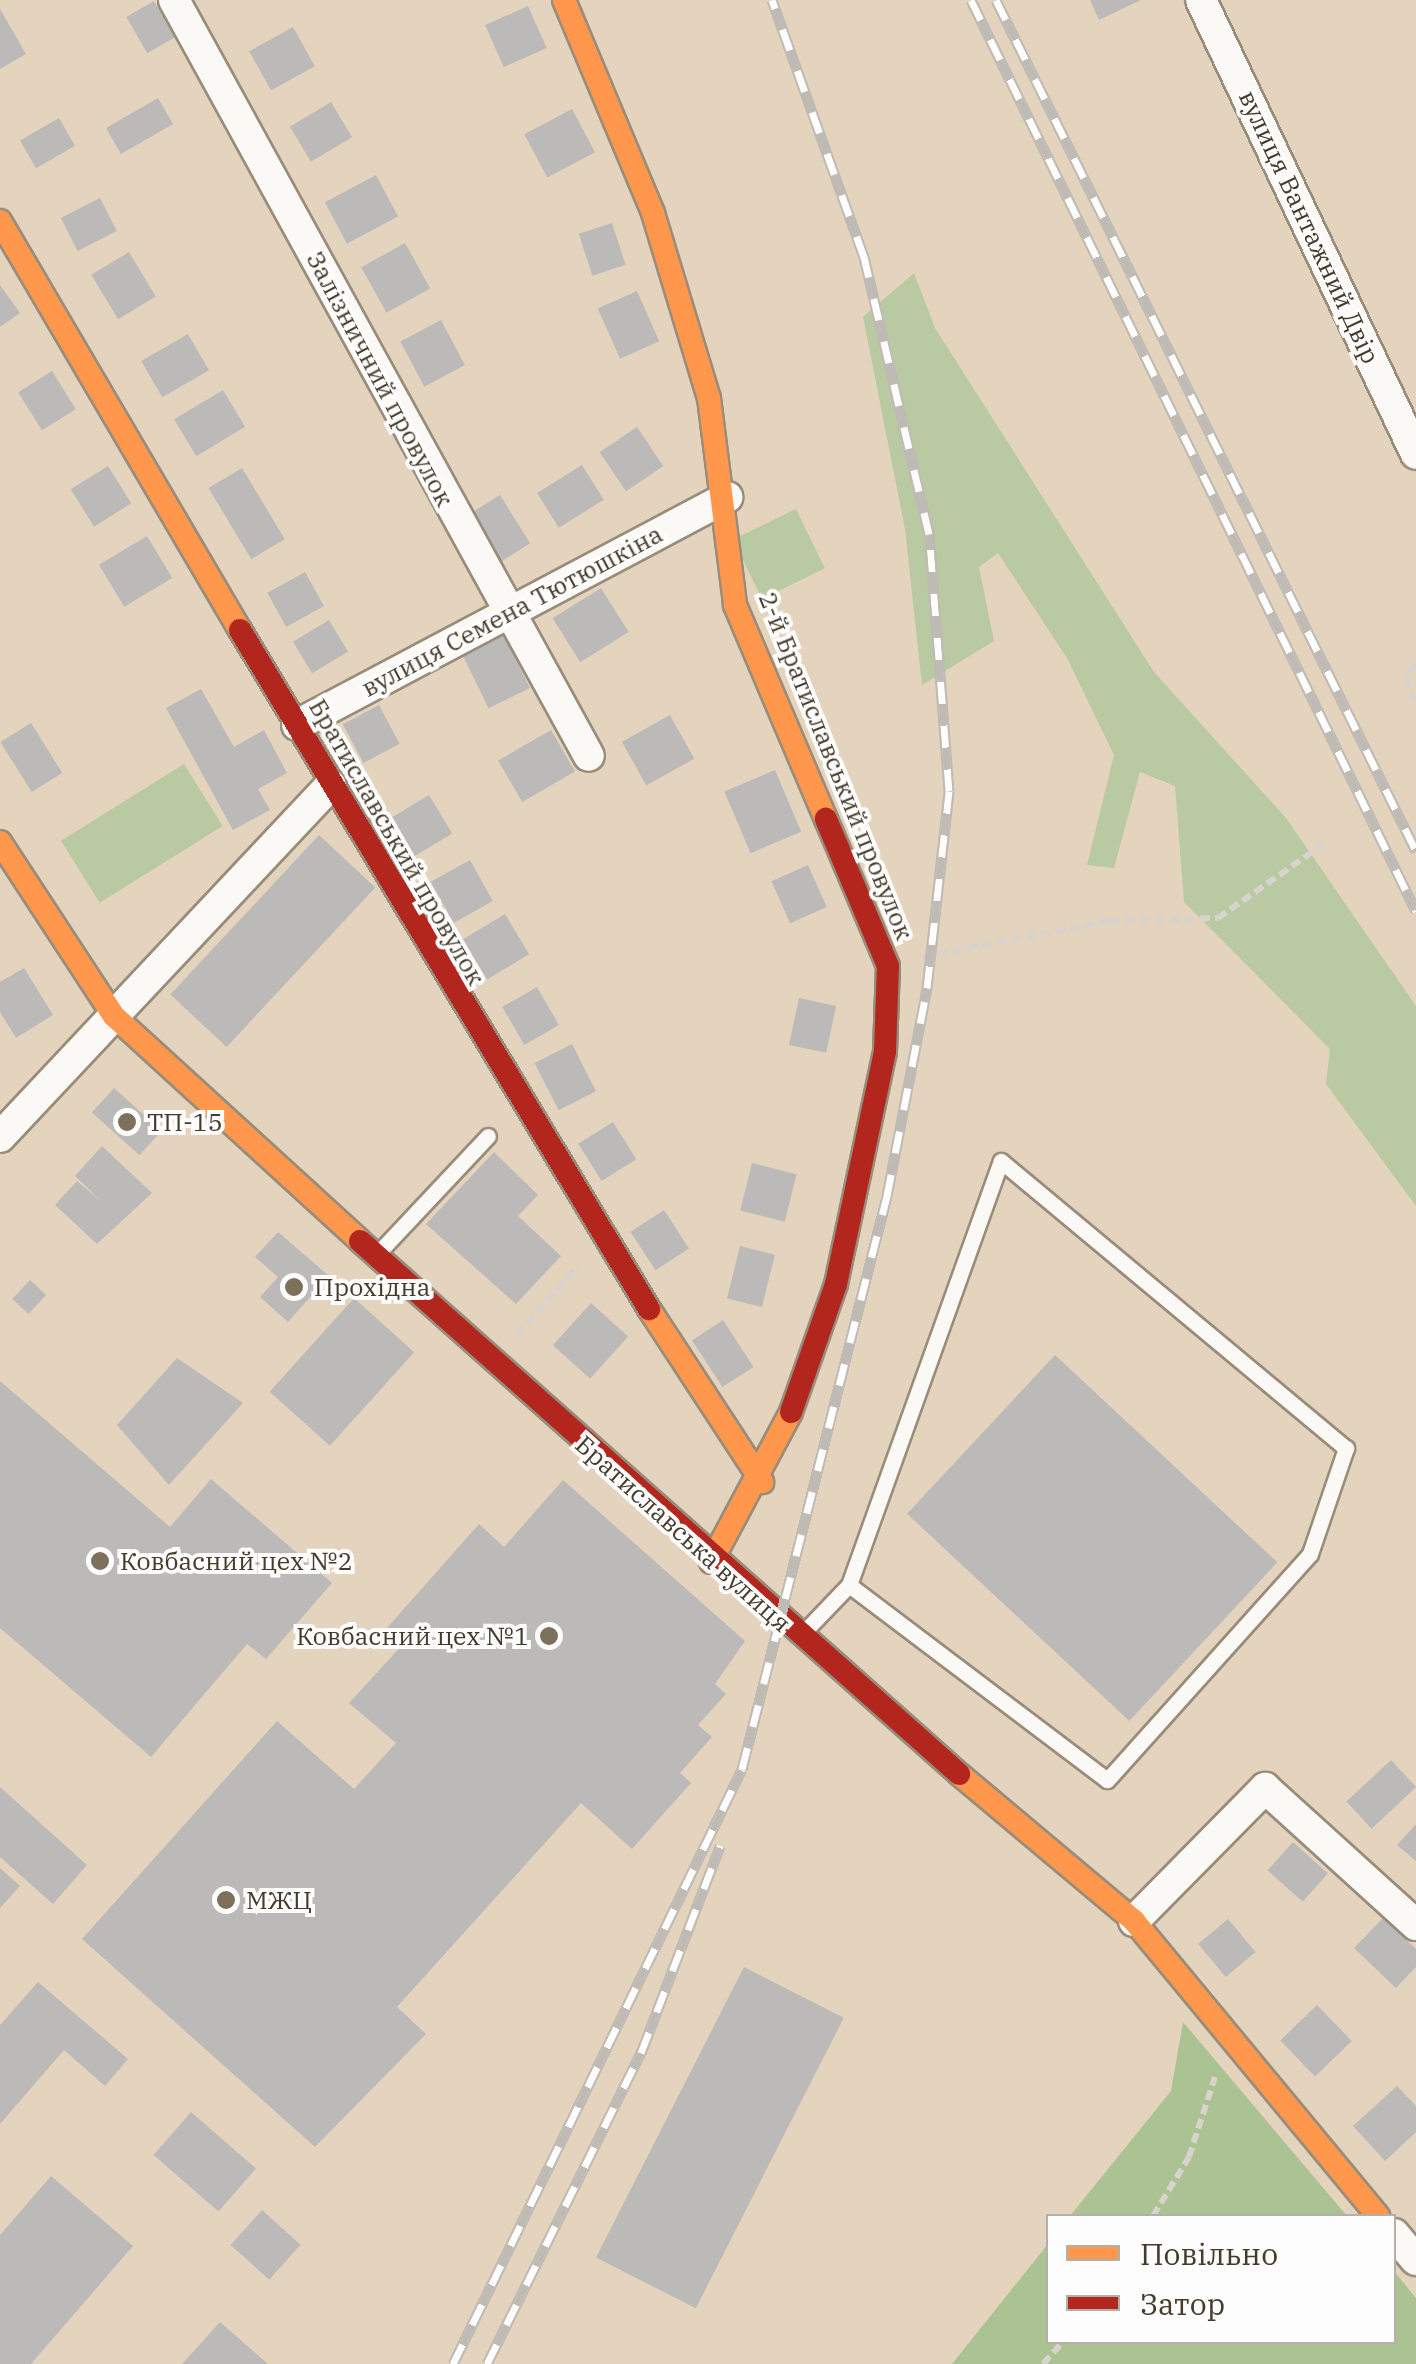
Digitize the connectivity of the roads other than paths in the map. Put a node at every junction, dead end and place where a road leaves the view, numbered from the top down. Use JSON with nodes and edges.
{"nodes":[{"id":1,"x":174,"y":0,"type":"edge"},
{"id":2,"x":564,"y":0,"type":"edge"},
{"id":3,"x":1201,"y":0,"type":"edge"},
{"id":4,"x":0,"y":220,"type":"edge"},
{"id":5,"x":1416,"y":454,"type":"edge"},
{"id":6,"x":727,"y":497,"type":"junction"},
{"id":7,"x":506,"y":612,"type":"junction"},
{"id":8,"x":298,"y":725,"type":"junction"},
{"id":9,"x":589,"y":756,"type":"dead end"},
{"id":10,"x":332,"y":785,"type":"junction"},
{"id":11,"x":0,"y":842,"type":"edge"},
{"id":12,"x":114,"y":1016,"type":"junction"},
{"id":13,"x":488,"y":1136,"type":"dead end"},
{"id":14,"x":0,"y":1138,"type":"edge"},
{"id":15,"x":376,"y":1255,"type":"junction"},
{"id":16,"x":762,"y":1482,"type":"junction"},
{"id":17,"x":711,"y":1562,"type":"junction"},
{"id":18,"x":849,"y":1585,"type":"junction"},
{"id":19,"x":797,"y":1637,"type":"junction"},
{"id":20,"x":1134,"y":1921,"type":"junction"},
{"id":21,"x":1416,"y":1926,"type":"edge"},
{"id":22,"x":1376,"y":2214,"type":"edge"},
{"id":23,"x":1396,"y":2236,"type":"edge"},
{"id":24,"x":1416,"y":2260,"type":"edge"}],
"edges":[{"from":1,"to":7,"type":"street","name":"Залізничний провулок"},
{"from":2,"to":6,"type":"street","name":"2-й Братиславський провулок"},
{"from":3,"to":5,"type":"street","name":"вулиця Вантажний Двір"},
{"from":4,"to":8,"type":"street","name":"Братиславський провулок"},
{"from":6,"to":7,"type":"street","name":"вулиця Семена Тютюшкіна"},
{"from":6,"to":16,"type":"street","name":"2-й Братиславський провулок"},
{"from":7,"to":8,"type":"street","name":"вулиця Семена Тютюшкіна"},
{"from":7,"to":9,"type":"street","name":"Залізничний провулок"},
{"from":8,"to":10,"type":"street","name":"Братиславський провулок"},
{"from":10,"to":12,"type":"street"},
{"from":10,"to":16,"type":"street","name":"Братиславський провулок"},
{"from":11,"to":12,"type":"street","name":"Братиславська вулиця"},
{"from":12,"to":14,"type":"street"},
{"from":12,"to":15,"type":"street","name":"Братиславська вулиця"},
{"from":13,"to":15,"type":"lane"},
{"from":15,"to":17,"type":"street","name":"Братиславська вулиця"},
{"from":16,"to":17,"type":"street","name":"2-й Братиславський провулок"},
{"from":17,"to":19,"type":"street","name":"Братиславська вулиця"},
{"from":18,"to":18,"type":"lane"},
{"from":18,"to":19,"type":"lane"},
{"from":19,"to":20,"type":"street","name":"Братиславська вулиця"},
{"from":20,"to":21,"type":"street"},
{"from":20,"to":22,"type":"street","name":"Братиславська вулиця"},
{"from":23,"to":24,"type":"street"}]}
